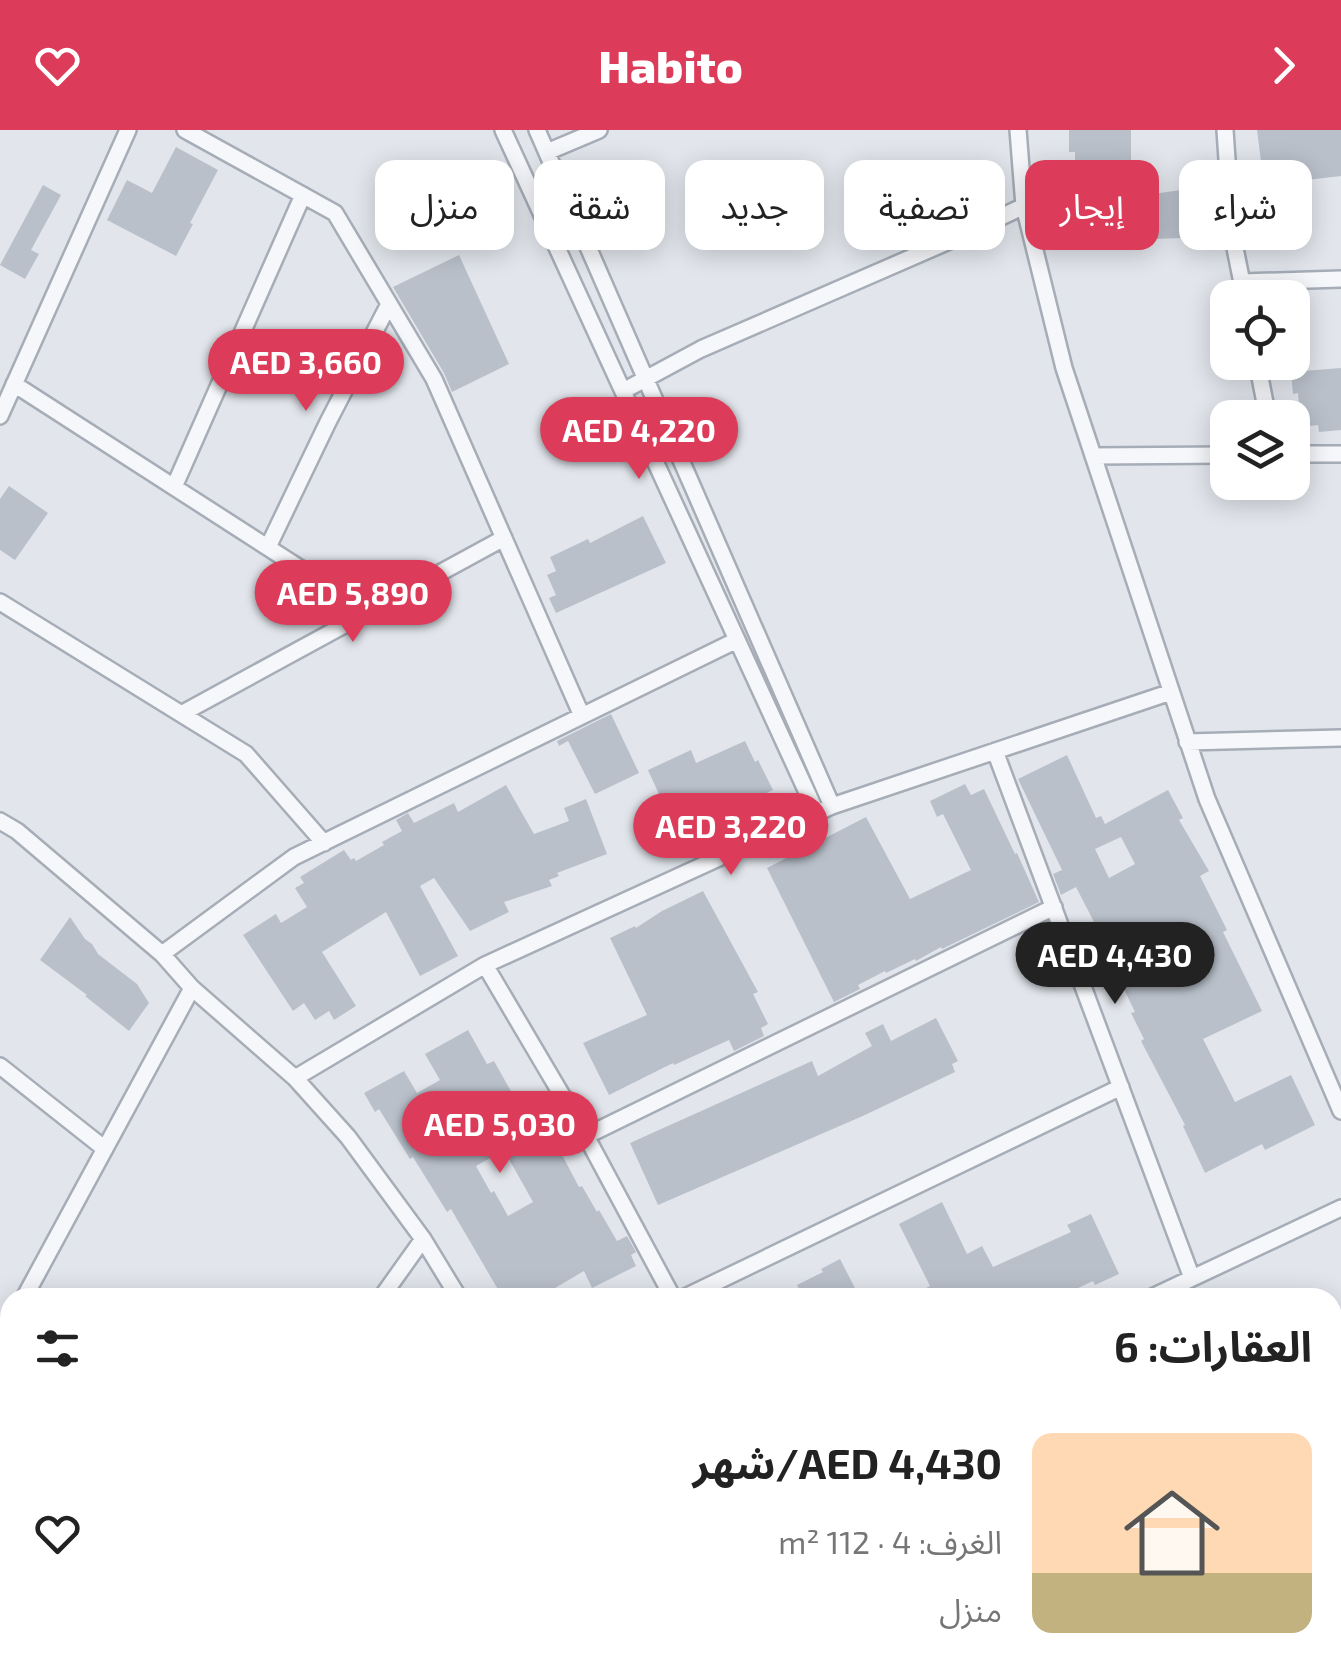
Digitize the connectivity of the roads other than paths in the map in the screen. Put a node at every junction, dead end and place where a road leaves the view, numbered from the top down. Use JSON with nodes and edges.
{"nodes":[{"id":1,"x":128,"y":130,"type":"edge"},
{"id":2,"x":185,"y":130,"type":"edge"},
{"id":3,"x":503,"y":130,"type":"edge"},
{"id":4,"x":537,"y":130,"type":"edge"},
{"id":5,"x":600,"y":130,"type":"edge"},
{"id":6,"x":1018,"y":130,"type":"edge"},
{"id":7,"x":1225,"y":130,"type":"edge"},
{"id":8,"x":546,"y":152,"type":"junction"},
{"id":9,"x":303,"y":195,"type":"junction"},
{"id":10,"x":1024,"y":206,"type":"junction"},
{"id":11,"x":1341,"y":279,"type":"edge"},
{"id":12,"x":1241,"y":280,"type":"edge"},
{"id":13,"x":1310,"y":282,"type":"edge"},
{"id":14,"x":388,"y":304,"type":"junction"},
{"id":15,"x":646,"y":379,"type":"junction"},
{"id":16,"x":14,"y":384,"type":"junction"},
{"id":17,"x":622,"y":391,"type":"junction"},
{"id":18,"x":0,"y":416,"type":"edge"},
{"id":19,"x":1310,"y":454,"type":"edge"},
{"id":20,"x":1341,"y":454,"type":"edge"},
{"id":21,"x":1210,"y":455,"type":"edge"},
{"id":22,"x":1093,"y":456,"type":"junction"},
{"id":23,"x":174,"y":487,"type":"junction"},
{"id":24,"x":504,"y":538,"type":"junction"},
{"id":25,"x":268,"y":547,"type":"junction"},
{"id":26,"x":0,"y":602,"type":"edge"},
{"id":27,"x":368,"y":612,"type":"junction"},
{"id":28,"x":737,"y":640,"type":"junction"},
{"id":29,"x":1171,"y":692,"type":"junction"},
{"id":30,"x":181,"y":714,"type":"junction"},
{"id":31,"x":582,"y":716,"type":"junction"},
{"id":32,"x":1341,"y":738,"type":"edge"},
{"id":33,"x":1188,"y":742,"type":"junction"},
{"id":34,"x":995,"y":751,"type":"junction"},
{"id":35,"x":824,"y":811,"type":"junction"},
{"id":36,"x":0,"y":821,"type":"edge"},
{"id":37,"x":324,"y":842,"type":"junction"},
{"id":38,"x":1054,"y":908,"type":"junction"},
{"id":39,"x":162,"y":954,"type":"junction"},
{"id":40,"x":485,"y":965,"type":"junction"},
{"id":41,"x":192,"y":988,"type":"junction"},
{"id":42,"x":0,"y":1066,"type":"edge"},
{"id":43,"x":295,"y":1078,"type":"junction"},
{"id":44,"x":1121,"y":1087,"type":"junction"},
{"id":45,"x":1341,"y":1111,"type":"edge"},
{"id":46,"x":586,"y":1136,"type":"junction"},
{"id":47,"x":105,"y":1149,"type":"junction"},
{"id":48,"x":1341,"y":1208,"type":"edge"},
{"id":49,"x":423,"y":1240,"type":"junction"},
{"id":50,"x":1192,"y":1278,"type":"junction"},
{"id":51,"x":29,"y":1288,"type":"edge"},
{"id":52,"x":387,"y":1288,"type":"edge"},
{"id":53,"x":453,"y":1288,"type":"edge"},
{"id":54,"x":669,"y":1288,"type":"edge"},
{"id":55,"x":704,"y":1288,"type":"edge"},
{"id":56,"x":1171,"y":1288,"type":"edge"}],
"edges":[{"from":1,"to":16,"type":"street"},
{"from":2,"to":9,"type":"street"},
{"from":3,"to":17,"type":"street"},
{"from":4,"to":8,"type":"street"},
{"from":5,"to":8,"type":"street"},
{"from":6,"to":10,"type":"street"},
{"from":7,"to":12,"type":"street"},
{"from":8,"to":15,"type":"street"},
{"from":9,"to":14,"type":"street"},
{"from":9,"to":23,"type":"street"},
{"from":10,"to":15,"type":"street"},
{"from":10,"to":22,"type":"street"},
{"from":11,"to":13,"type":"street"},
{"from":14,"to":24,"type":"street"},
{"from":14,"to":25,"type":"street"},
{"from":15,"to":17,"type":"street"},
{"from":15,"to":35,"type":"street"},
{"from":16,"to":18,"type":"street"},
{"from":16,"to":23,"type":"street"},
{"from":17,"to":28,"type":"street"},
{"from":19,"to":20,"type":"street"},
{"from":21,"to":22,"type":"street"},
{"from":22,"to":29,"type":"street"},
{"from":23,"to":25,"type":"street"},
{"from":24,"to":27,"type":"street"},
{"from":24,"to":31,"type":"street"},
{"from":25,"to":27,"type":"street"},
{"from":26,"to":30,"type":"street"},
{"from":27,"to":30,"type":"street"},
{"from":28,"to":31,"type":"street"},
{"from":28,"to":35,"type":"street"},
{"from":29,"to":33,"type":"street"},
{"from":29,"to":34,"type":"street"},
{"from":30,"to":37,"type":"street"},
{"from":31,"to":37,"type":"street"},
{"from":32,"to":33,"type":"street"},
{"from":33,"to":45,"type":"street"},
{"from":34,"to":35,"type":"street"},
{"from":34,"to":38,"type":"street"},
{"from":35,"to":40,"type":"street"},
{"from":36,"to":39,"type":"street"},
{"from":37,"to":39,"type":"street"},
{"from":38,"to":44,"type":"street"},
{"from":38,"to":46,"type":"street"},
{"from":39,"to":41,"type":"street"},
{"from":40,"to":43,"type":"street"},
{"from":40,"to":46,"type":"street"},
{"from":41,"to":43,"type":"street"},
{"from":41,"to":47,"type":"street"},
{"from":42,"to":47,"type":"street"},
{"from":43,"to":49,"type":"street"},
{"from":44,"to":50,"type":"street"},
{"from":44,"to":55,"type":"street"},
{"from":46,"to":54,"type":"street"},
{"from":47,"to":51,"type":"street"},
{"from":48,"to":50,"type":"street"},
{"from":49,"to":52,"type":"street"},
{"from":49,"to":53,"type":"street"},
{"from":50,"to":56,"type":"street"}]}
